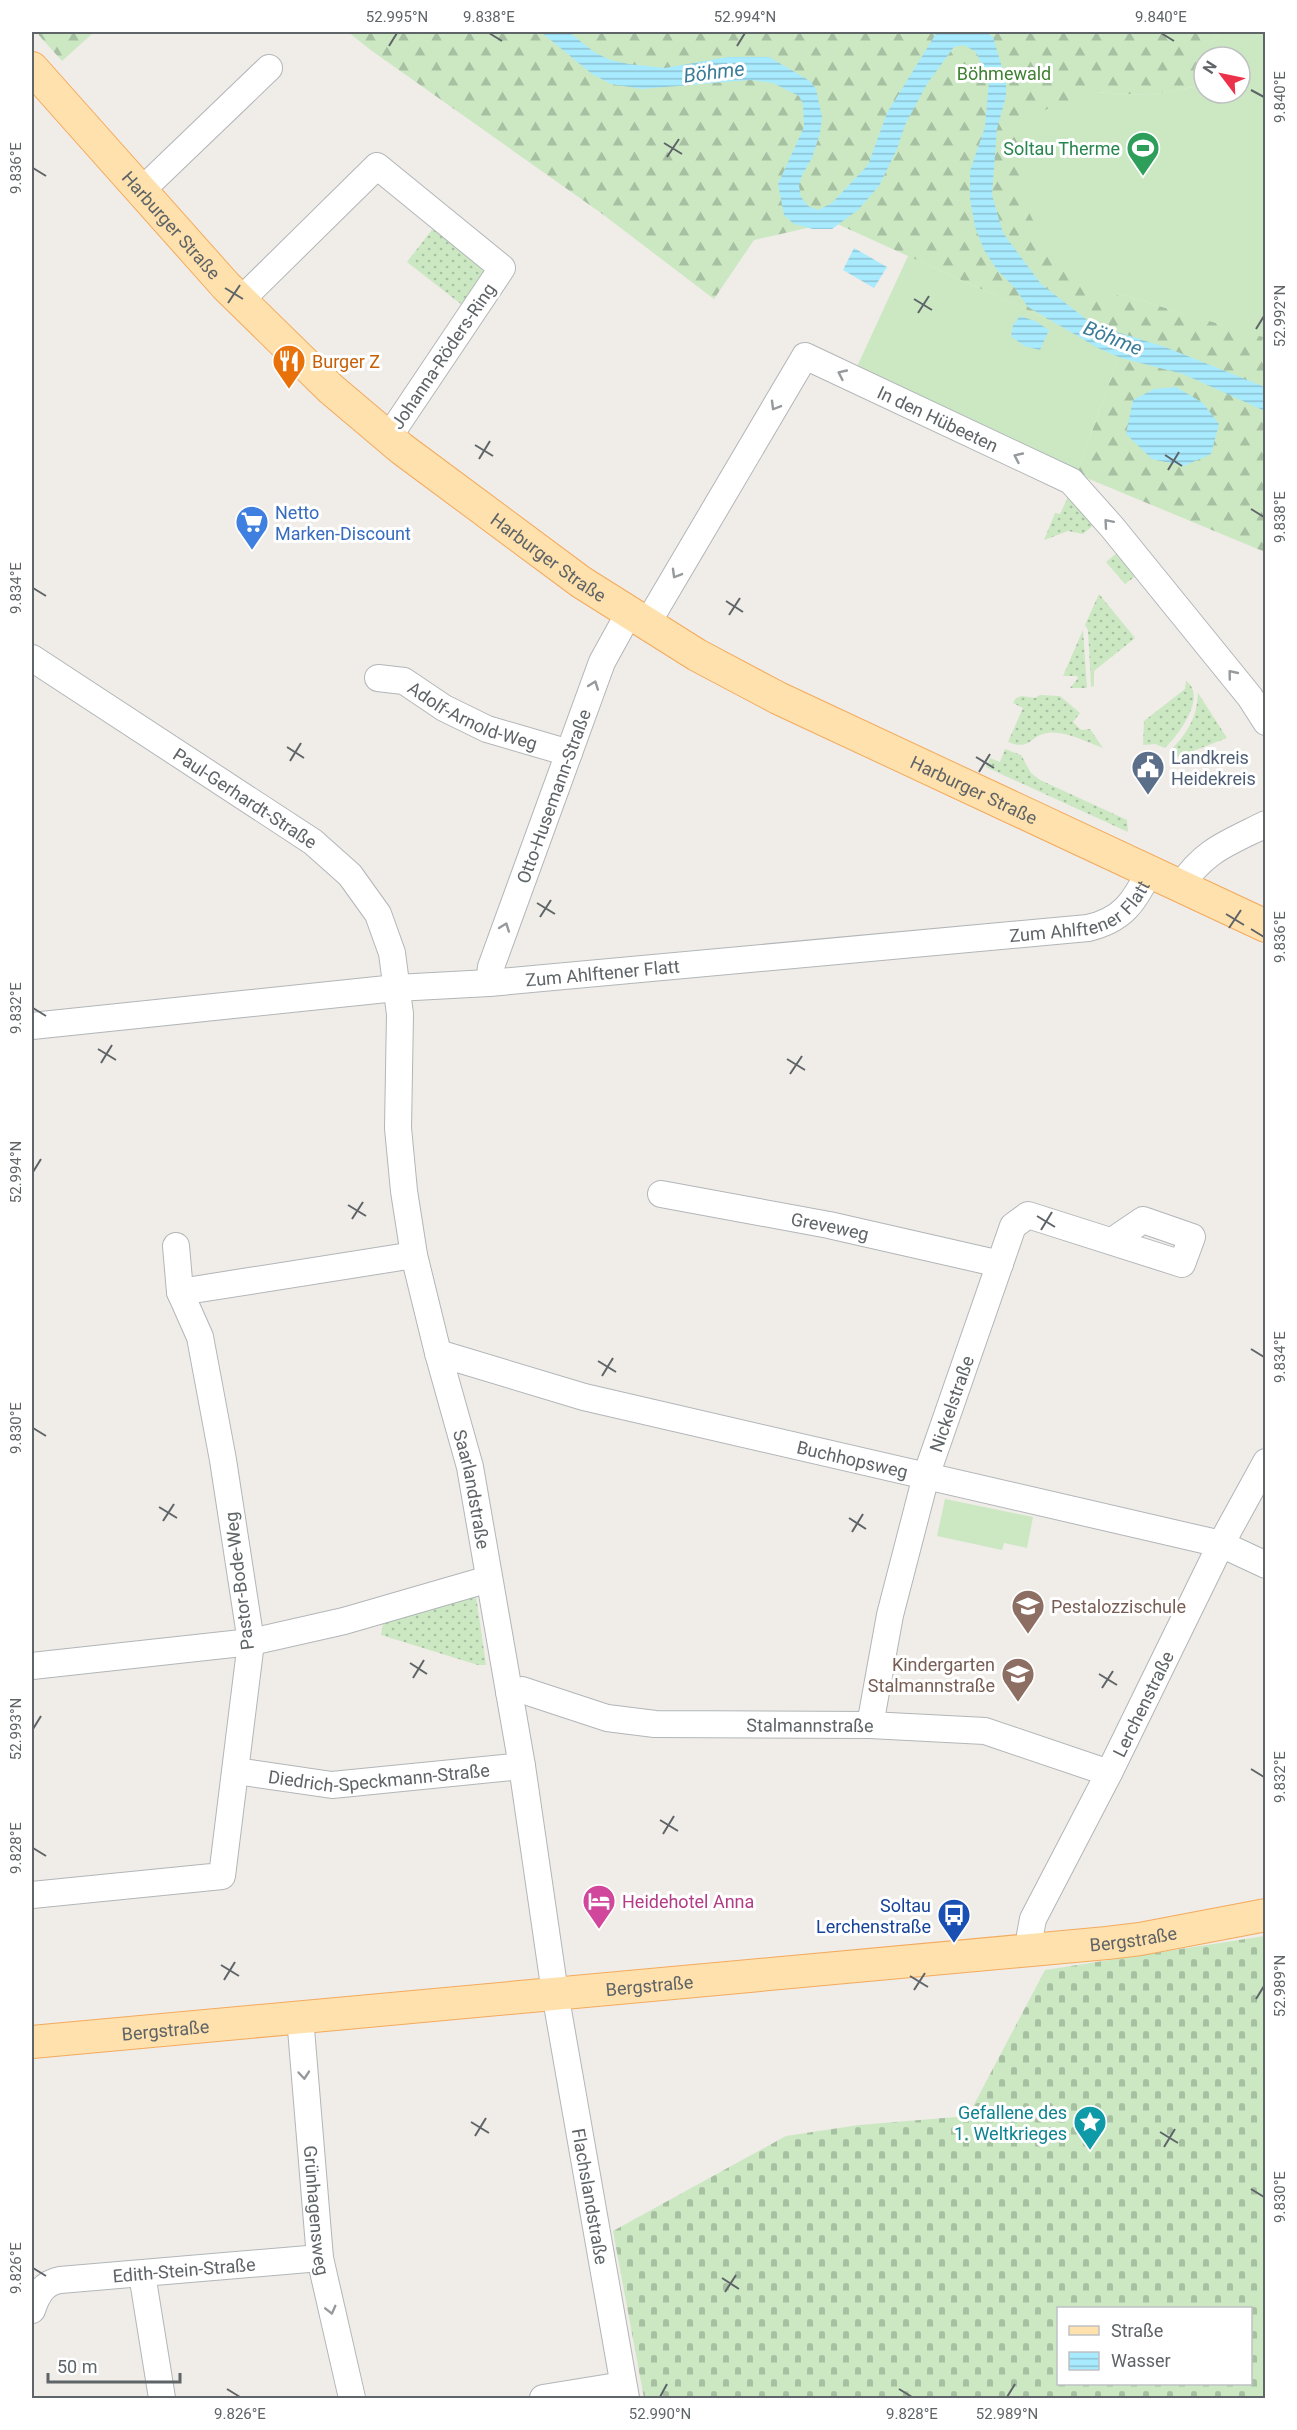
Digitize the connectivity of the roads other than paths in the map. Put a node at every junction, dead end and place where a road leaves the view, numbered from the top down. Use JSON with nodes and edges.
{"nodes":[{"id":1,"x":32,"y":68,"type":"edge"},
{"id":2,"x":268,"y":68,"type":"dead end"},
{"id":3,"x":141,"y":191,"type":"junction"},
{"id":4,"x":240,"y":301,"type":"junction"},
{"id":5,"x":388,"y":438,"type":"junction"},
{"id":6,"x":638,"y":618,"type":"junction"},
{"id":7,"x":32,"y":658,"type":"edge"},
{"id":8,"x":378,"y":678,"type":"dead end"},
{"id":9,"x":1266,"y":722,"type":"edge"},
{"id":10,"x":569,"y":753,"type":"junction"},
{"id":11,"x":1266,"y":824,"type":"edge"},
{"id":12,"x":1149,"y":872,"type":"junction"},
{"id":13,"x":1180,"y":887,"type":"junction"},
{"id":14,"x":1266,"y":926,"type":"edge"},
{"id":15,"x":489,"y":983,"type":"junction"},
{"id":16,"x":396,"y":988,"type":"junction"},
{"id":17,"x":32,"y":1026,"type":"edge"},
{"id":18,"x":661,"y":1194,"type":"dead end"},
{"id":19,"x":1112,"y":1241,"type":"dead end"},
{"id":20,"x":176,"y":1246,"type":"dead end"},
{"id":21,"x":414,"y":1255,"type":"junction"},
{"id":22,"x":1000,"y":1264,"type":"junction"},
{"id":23,"x":180,"y":1292,"type":"junction"},
{"id":24,"x":438,"y":1353,"type":"junction"},
{"id":25,"x":1266,"y":1462,"type":"edge"},
{"id":26,"x":926,"y":1476,"type":"junction"},
{"id":27,"x":1221,"y":1544,"type":"junction"},
{"id":28,"x":1266,"y":1565,"type":"edge"},
{"id":29,"x":489,"y":1579,"type":"junction"},
{"id":30,"x":251,"y":1642,"type":"junction"},
{"id":31,"x":32,"y":1666,"type":"edge"},
{"id":32,"x":509,"y":1692,"type":"junction"},
{"id":33,"x":870,"y":1725,"type":"junction"},
{"id":34,"x":522,"y":1766,"type":"junction"},
{"id":35,"x":236,"y":1771,"type":"junction"},
{"id":36,"x":1109,"y":1773,"type":"junction"},
{"id":37,"x":32,"y":1895,"type":"edge"},
{"id":38,"x":1266,"y":1915,"type":"edge"},
{"id":39,"x":1031,"y":1949,"type":"junction"},
{"id":40,"x":555,"y":1993,"type":"junction"},
{"id":41,"x":300,"y":2017,"type":"junction"},
{"id":42,"x":32,"y":2042,"type":"edge"},
{"id":43,"x":320,"y":2258,"type":"junction"},
{"id":44,"x":142,"y":2274,"type":"junction"},
{"id":45,"x":32,"y":2310,"type":"edge"},
{"id":46,"x":625,"y":2392,"type":"edge"},
{"id":47,"x":162,"y":2398,"type":"edge"},
{"id":48,"x":352,"y":2398,"type":"edge"},
{"id":49,"x":543,"y":2398,"type":"edge"}],
"edges":[{"from":1,"to":3,"type":"main road","name":"Harburger Straße"},
{"from":2,"to":3,"type":"street"},
{"from":3,"to":4,"type":"main road","name":"Harburger Straße"},
{"from":4,"to":5,"type":"main road","name":"Harburger Straße"},
{"from":4,"to":5,"type":"street","name":"Johanna-Röders-Ring"},
{"from":5,"to":6,"type":"main road","name":"Harburger Straße"},
{"from":9,"to":6,"type":"street","name":"In den Hübeeten","one_way":true},
{"from":10,"to":6,"type":"street","name":"Otto-Husemann-Straße","one_way":true},
{"from":6,"to":12,"type":"main road","name":"Harburger Straße"},
{"from":7,"to":16,"type":"street","name":"Paul-Gerhardt-Straße"},
{"from":8,"to":10,"type":"street","name":"Adolf-Arnold-Weg"},
{"from":15,"to":10,"type":"street","name":"Otto-Husemann-Straße","one_way":true},
{"from":11,"to":13,"type":"street"},
{"from":12,"to":13,"type":"main road","name":"Harburger Straße"},
{"from":12,"to":15,"type":"street","name":"Zum Ahlftener Flatt"},
{"from":13,"to":14,"type":"main road","name":"Harburger Straße"},
{"from":15,"to":16,"type":"street","name":"Zum Ahlftener Flatt"},
{"from":16,"to":17,"type":"street","name":"Zum Ahlftener Flatt"},
{"from":16,"to":21,"type":"street","name":"Saarlandstraße"},
{"from":18,"to":22,"type":"street","name":"Greveweg"},
{"from":19,"to":22,"type":"street","name":"Nickelstraße"},
{"from":20,"to":23,"type":"street","name":"Pastor-Bode-Weg"},
{"from":21,"to":23,"type":"street"},
{"from":21,"to":24,"type":"street","name":"Saarlandstraße"},
{"from":22,"to":26,"type":"street","name":"Nickelstraße"},
{"from":23,"to":30,"type":"street","name":"Pastor-Bode-Weg"},
{"from":24,"to":26,"type":"street","name":"Buchhopsweg"},
{"from":24,"to":29,"type":"street","name":"Saarlandstraße"},
{"from":25,"to":27,"type":"street","name":"Lerchenstraße"},
{"from":26,"to":27,"type":"street","name":"Buchhopsweg"},
{"from":26,"to":33,"type":"street","name":"Nickelstraße"},
{"from":27,"to":28,"type":"street","name":"Buchhopsweg"},
{"from":27,"to":36,"type":"street","name":"Lerchenstraße"},
{"from":29,"to":30,"type":"street"},
{"from":29,"to":32,"type":"street","name":"Saarlandstraße"},
{"from":30,"to":31,"type":"street"},
{"from":30,"to":35,"type":"street","name":"Pastor-Bode-Weg"},
{"from":32,"to":33,"type":"street","name":"Stalmannstraße"},
{"from":32,"to":34,"type":"street","name":"Saarlandstraße"},
{"from":33,"to":36,"type":"street","name":"Stalmannstraße"},
{"from":34,"to":35,"type":"street","name":"Diedrich-Speckmann-Straße"},
{"from":34,"to":40,"type":"street","name":"Saarlandstraße"},
{"from":35,"to":37,"type":"street","name":"Pastor-Bode-Weg"},
{"from":36,"to":39,"type":"street","name":"Lerchenstraße"},
{"from":38,"to":39,"type":"main road","name":"Bergstraße"},
{"from":39,"to":40,"type":"main road","name":"Bergstraße"},
{"from":40,"to":41,"type":"main road","name":"Bergstraße"},
{"from":40,"to":46,"type":"street","name":"Flachslandstraße"},
{"from":41,"to":42,"type":"main road","name":"Bergstraße"},
{"from":41,"to":43,"type":"street","name":"Grünhagensweg","one_way":true},
{"from":43,"to":44,"type":"street","name":"Edith-Stein-Straße"},
{"from":43,"to":48,"type":"street","name":"Grünhagensweg","one_way":true},
{"from":44,"to":45,"type":"street","name":"Edith-Stein-Straße"},
{"from":44,"to":47,"type":"street"},
{"from":46,"to":49,"type":"street"}]}
